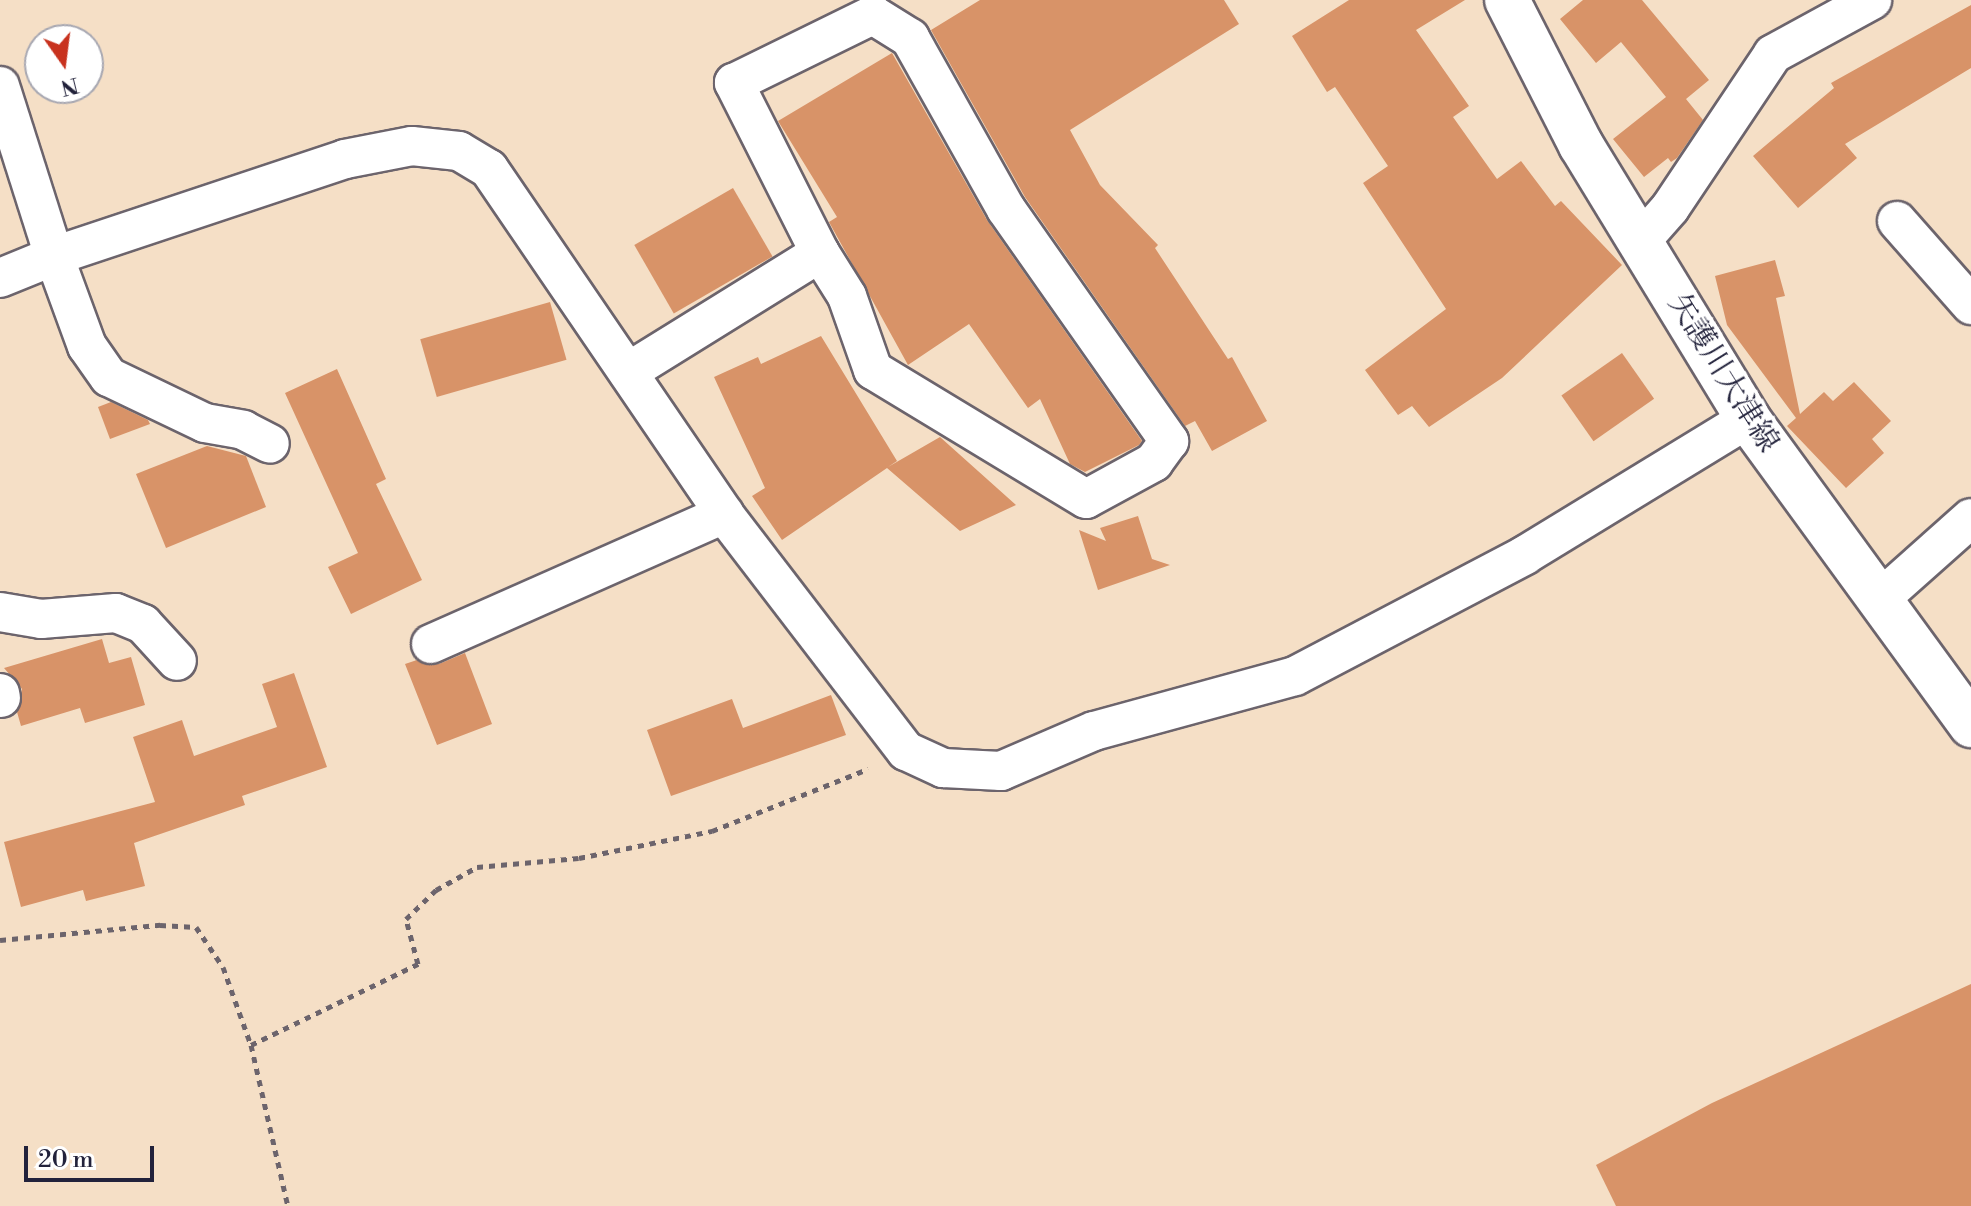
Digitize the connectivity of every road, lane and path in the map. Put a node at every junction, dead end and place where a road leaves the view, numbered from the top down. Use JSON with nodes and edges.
{"nodes":[{"id":1,"x":1507,"y":0,"type":"edge"},
{"id":2,"x":1872,"y":0,"type":"edge"},
{"id":3,"x":0,"y":86,"type":"edge"},
{"id":4,"x":1897,"y":221,"type":"dead end"},
{"id":5,"x":1641,"y":241,"type":"junction"},
{"id":6,"x":820,"y":253,"type":"junction"},
{"id":7,"x":54,"y":256,"type":"junction"},
{"id":8,"x":0,"y":278,"type":"edge"},
{"id":9,"x":1971,"y":305,"type":"edge"},
{"id":10,"x":628,"y":372,"type":"junction"},
{"id":11,"x":1748,"y":419,"type":"junction"},
{"id":12,"x":270,"y":444,"type":"dead end"},
{"id":13,"x":724,"y":514,"type":"junction"},
{"id":14,"x":1971,"y":518,"type":"edge"},
{"id":15,"x":1879,"y":600,"type":"junction"},
{"id":16,"x":0,"y":612,"type":"edge"},
{"id":17,"x":431,"y":644,"type":"dead end"},
{"id":18,"x":177,"y":661,"type":"dead end"},
{"id":19,"x":1971,"y":725,"type":"edge"},
{"id":20,"x":906,"y":751,"type":"junction"},
{"id":21,"x":0,"y":940,"type":"edge"},
{"id":22,"x":251,"y":1045,"type":"junction"},
{"id":23,"x":288,"y":1206,"type":"edge"}],
"edges":[{"from":1,"to":5,"type":"main road","name":"矢護川大津線"},
{"from":2,"to":5,"type":"street"},
{"from":3,"to":7,"type":"street"},
{"from":4,"to":9,"type":"street"},
{"from":5,"to":11,"type":"main road","name":"矢護川大津線"},
{"from":6,"to":6,"type":"street"},
{"from":6,"to":10,"type":"street"},
{"from":7,"to":8,"type":"street"},
{"from":7,"to":10,"type":"street"},
{"from":7,"to":12,"type":"street"},
{"from":10,"to":13,"type":"street"},
{"from":11,"to":15,"type":"main road","name":"矢護川大津線"},
{"from":11,"to":20,"type":"street"},
{"from":13,"to":17,"type":"street"},
{"from":13,"to":20,"type":"street"},
{"from":14,"to":15,"type":"street"},
{"from":15,"to":19,"type":"main road","name":"矢護川大津線"},
{"from":16,"to":18,"type":"street"},
{"from":20,"to":22,"type":"path"},
{"from":21,"to":22,"type":"path"},
{"from":22,"to":23,"type":"path"}]}
